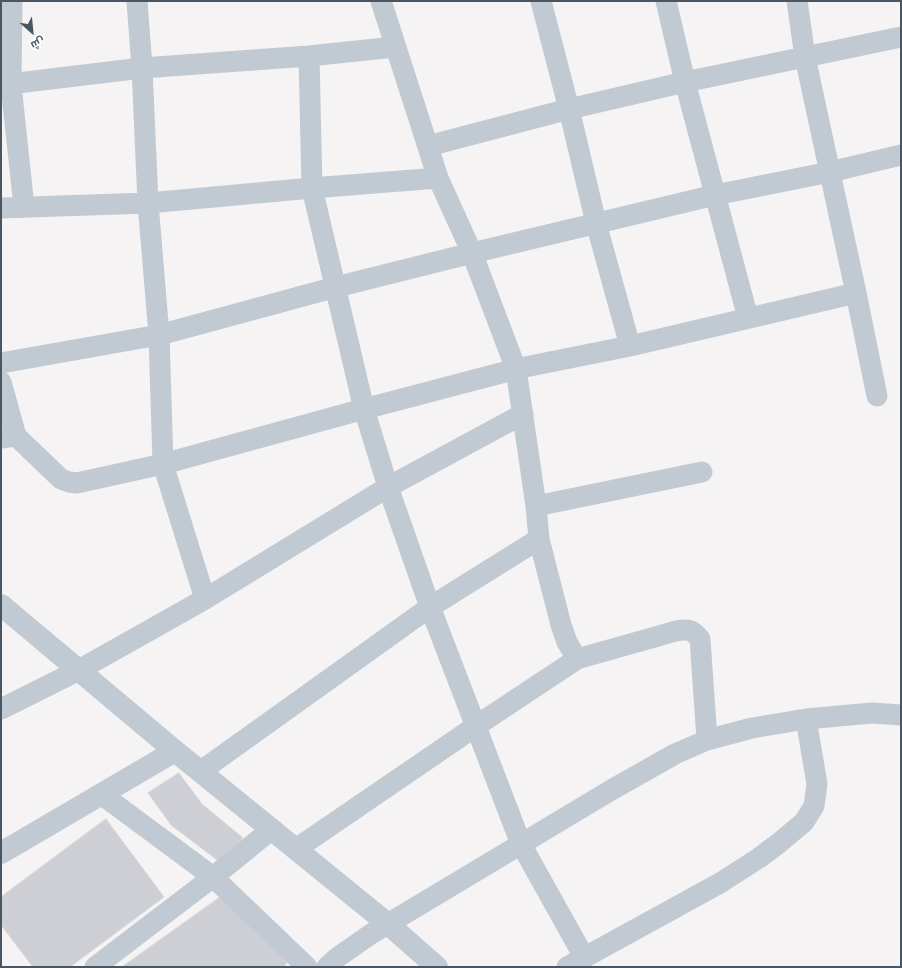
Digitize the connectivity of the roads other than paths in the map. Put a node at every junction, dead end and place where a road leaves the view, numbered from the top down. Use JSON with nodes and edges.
{"nodes":[{"id":1,"x":12,"y":1,"type":"edge"},
{"id":2,"x":136,"y":1,"type":"edge"},
{"id":3,"x":380,"y":1,"type":"edge"},
{"id":4,"x":541,"y":1,"type":"edge"},
{"id":5,"x":666,"y":1,"type":"edge"},
{"id":6,"x":797,"y":1,"type":"edge"},
{"id":7,"x":901,"y":37,"type":"edge"},
{"id":8,"x":395,"y":47,"type":"junction"},
{"id":9,"x":309,"y":56,"type":"junction"},
{"id":10,"x":805,"y":56,"type":"junction"},
{"id":11,"x":142,"y":68,"type":"junction"},
{"id":12,"x":685,"y":82,"type":"junction"},
{"id":13,"x":6,"y":85,"type":"edge"},
{"id":14,"x":569,"y":109,"type":"junction"},
{"id":15,"x":428,"y":146,"type":"junction"},
{"id":16,"x":901,"y":155,"type":"edge"},
{"id":17,"x":830,"y":172,"type":"junction"},
{"id":18,"x":438,"y":178,"type":"junction"},
{"id":19,"x":312,"y":188,"type":"junction"},
{"id":20,"x":715,"y":195,"type":"junction"},
{"id":21,"x":148,"y":203,"type":"junction"},
{"id":22,"x":24,"y":207,"type":"junction"},
{"id":23,"x":1,"y":208,"type":"edge"},
{"id":24,"x":596,"y":224,"type":"junction"},
{"id":25,"x":472,"y":253,"type":"junction"},
{"id":26,"x":336,"y":287,"type":"junction"},
{"id":27,"x":856,"y":293,"type":"junction"},
{"id":28,"x":748,"y":318,"type":"junction"},
{"id":29,"x":159,"y":335,"type":"junction"},
{"id":30,"x":630,"y":346,"type":"junction"},
{"id":31,"x":1,"y":363,"type":"edge"},
{"id":32,"x":516,"y":369,"type":"junction"},
{"id":33,"x":1,"y":382,"type":"edge"},
{"id":34,"x":877,"y":396,"type":"dead end"},
{"id":35,"x":364,"y":409,"type":"junction"},
{"id":36,"x":523,"y":414,"type":"junction"},
{"id":37,"x":9,"y":437,"type":"edge"},
{"id":38,"x":163,"y":464,"type":"junction"},
{"id":39,"x":702,"y":472,"type":"dead end"},
{"id":40,"x":388,"y":486,"type":"junction"},
{"id":41,"x":536,"y":506,"type":"junction"},
{"id":42,"x":539,"y":539,"type":"junction"},
{"id":43,"x":205,"y":599,"type":"junction"},
{"id":44,"x":1,"y":605,"type":"edge"},
{"id":45,"x":430,"y":607,"type":"junction"},
{"id":46,"x":577,"y":659,"type":"junction"},
{"id":47,"x":79,"y":670,"type":"junction"},
{"id":48,"x":1,"y":709,"type":"edge"},
{"id":49,"x":901,"y":715,"type":"edge"},
{"id":50,"x":806,"y":719,"type":"junction"},
{"id":51,"x":476,"y":726,"type":"junction"},
{"id":52,"x":707,"y":740,"type":"junction"},
{"id":53,"x":174,"y":750,"type":"junction"},
{"id":54,"x":201,"y":771,"type":"junction"},
{"id":55,"x":101,"y":794,"type":"junction"},
{"id":56,"x":272,"y":829,"type":"junction"},
{"id":57,"x":521,"y":844,"type":"junction"},
{"id":58,"x":296,"y":849,"type":"junction"},
{"id":59,"x":1,"y":853,"type":"edge"},
{"id":60,"x":213,"y":877,"type":"junction"},
{"id":61,"x":388,"y":924,"type":"junction"},
{"id":62,"x":584,"y":957,"type":"junction"},
{"id":63,"x":95,"y":967,"type":"edge"},
{"id":64,"x":306,"y":967,"type":"edge"},
{"id":65,"x":328,"y":967,"type":"edge"},
{"id":66,"x":437,"y":967,"type":"edge"},
{"id":67,"x":566,"y":967,"type":"edge"}],
"edges":[{"from":1,"to":13,"type":"street"},
{"from":2,"to":11,"type":"street"},
{"from":3,"to":8,"type":"street"},
{"from":4,"to":14,"type":"street"},
{"from":5,"to":12,"type":"street"},
{"from":6,"to":10,"type":"street"},
{"from":7,"to":10,"type":"street"},
{"from":8,"to":9,"type":"street"},
{"from":8,"to":15,"type":"street"},
{"from":9,"to":11,"type":"street"},
{"from":9,"to":19,"type":"street"},
{"from":10,"to":12,"type":"street"},
{"from":10,"to":17,"type":"street"},
{"from":11,"to":13,"type":"street"},
{"from":11,"to":21,"type":"street"},
{"from":12,"to":14,"type":"street"},
{"from":12,"to":20,"type":"street"},
{"from":13,"to":22,"type":"street"},
{"from":14,"to":15,"type":"street"},
{"from":14,"to":24,"type":"street"},
{"from":15,"to":18,"type":"street"},
{"from":16,"to":17,"type":"street"},
{"from":17,"to":20,"type":"street"},
{"from":17,"to":27,"type":"street"},
{"from":18,"to":19,"type":"street"},
{"from":18,"to":25,"type":"street"},
{"from":19,"to":21,"type":"street"},
{"from":19,"to":26,"type":"street"},
{"from":20,"to":24,"type":"street"},
{"from":20,"to":28,"type":"street"},
{"from":21,"to":22,"type":"street"},
{"from":21,"to":29,"type":"street"},
{"from":22,"to":23,"type":"street"},
{"from":24,"to":25,"type":"street"},
{"from":24,"to":30,"type":"street"},
{"from":25,"to":26,"type":"street"},
{"from":25,"to":32,"type":"street"},
{"from":26,"to":29,"type":"street"},
{"from":26,"to":35,"type":"street"},
{"from":27,"to":28,"type":"street"},
{"from":27,"to":34,"type":"street"},
{"from":28,"to":30,"type":"street"},
{"from":29,"to":31,"type":"street"},
{"from":29,"to":38,"type":"street"},
{"from":30,"to":32,"type":"street"},
{"from":32,"to":35,"type":"street"},
{"from":32,"to":36,"type":"street"},
{"from":33,"to":37,"type":"street"},
{"from":35,"to":38,"type":"street"},
{"from":35,"to":40,"type":"street"},
{"from":36,"to":40,"type":"street"},
{"from":36,"to":41,"type":"street"},
{"from":37,"to":38,"type":"street"},
{"from":38,"to":43,"type":"street"},
{"from":39,"to":41,"type":"street"},
{"from":40,"to":43,"type":"street"},
{"from":40,"to":45,"type":"street"},
{"from":41,"to":42,"type":"street"},
{"from":42,"to":45,"type":"street"},
{"from":42,"to":46,"type":"street"},
{"from":43,"to":47,"type":"street"},
{"from":44,"to":47,"type":"street"},
{"from":45,"to":51,"type":"street"},
{"from":45,"to":54,"type":"street"},
{"from":46,"to":51,"type":"street"},
{"from":46,"to":52,"type":"street"},
{"from":47,"to":48,"type":"street"},
{"from":47,"to":53,"type":"street"},
{"from":49,"to":50,"type":"street"},
{"from":50,"to":52,"type":"street"},
{"from":50,"to":62,"type":"street"},
{"from":51,"to":57,"type":"street"},
{"from":51,"to":58,"type":"street"},
{"from":52,"to":57,"type":"street"},
{"from":53,"to":54,"type":"street"},
{"from":53,"to":55,"type":"street"},
{"from":54,"to":56,"type":"street"},
{"from":55,"to":59,"type":"street"},
{"from":55,"to":60,"type":"street"},
{"from":56,"to":58,"type":"street"},
{"from":56,"to":60,"type":"street"},
{"from":57,"to":61,"type":"street"},
{"from":57,"to":62,"type":"street"},
{"from":58,"to":61,"type":"street"},
{"from":60,"to":63,"type":"street"},
{"from":60,"to":64,"type":"street"},
{"from":61,"to":65,"type":"street"},
{"from":61,"to":66,"type":"street"},
{"from":62,"to":67,"type":"street"}]}
